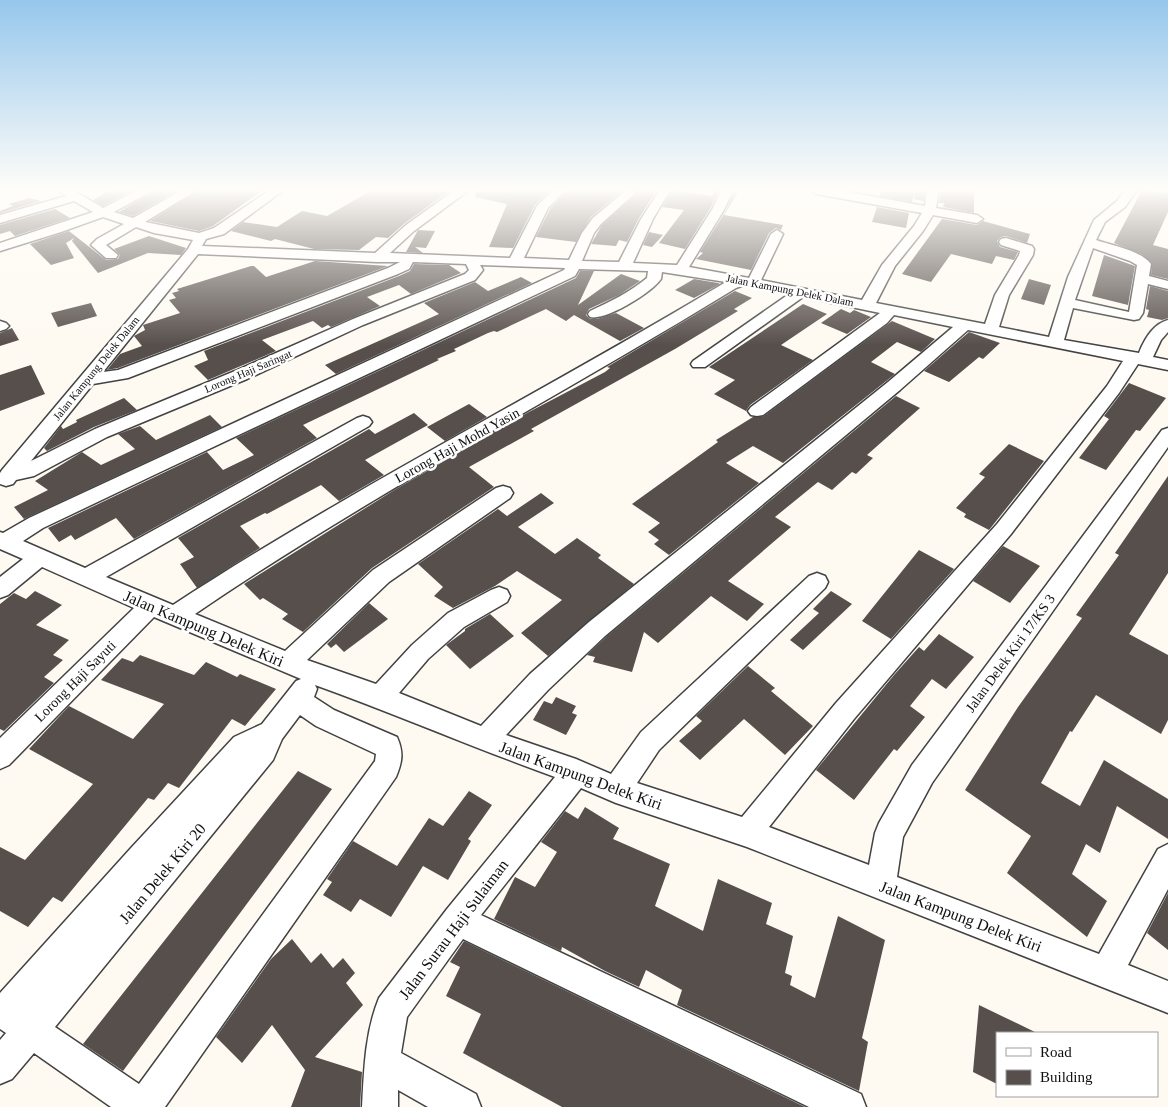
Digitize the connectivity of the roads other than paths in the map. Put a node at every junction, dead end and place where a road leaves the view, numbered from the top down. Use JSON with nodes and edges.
{"nodes":[{"id":1,"x":19,"y":242,"type":"edge"},
{"id":2,"x":104,"y":242,"type":"edge"},
{"id":3,"x":191,"y":242,"type":"edge"},
{"id":4,"x":201,"y":242,"type":"edge"},
{"id":5,"x":395,"y":242,"type":"edge"},
{"id":6,"x":525,"y":242,"type":"edge"},
{"id":7,"x":584,"y":242,"type":"edge"},
{"id":8,"x":636,"y":242,"type":"edge"},
{"id":9,"x":698,"y":242,"type":"edge"},
{"id":10,"x":772,"y":242,"type":"edge"},
{"id":11,"x":908,"y":242,"type":"edge"},
{"id":12,"x":1006,"y":242,"type":"dead end"},
{"id":13,"x":1089,"y":242,"type":"joint"},
{"id":14,"x":197,"y":244,"type":"junction"},
{"id":15,"x":0,"y":247,"type":"edge"},
{"id":16,"x":111,"y":255,"type":"dead end"},
{"id":17,"x":377,"y":258,"type":"junction"},
{"id":18,"x":408,"y":259,"type":"junction"},
{"id":19,"x":470,"y":260,"type":"junction"},
{"id":20,"x":514,"y":262,"type":"junction"},
{"id":21,"x":573,"y":265,"type":"junction"},
{"id":22,"x":624,"y":266,"type":"junction"},
{"id":23,"x":655,"y":268,"type":"junction"},
{"id":24,"x":681,"y":270,"type":"junction"},
{"id":25,"x":1149,"y":280,"type":"dead end"},
{"id":26,"x":748,"y":282,"type":"junction"},
{"id":27,"x":1168,"y":285,"type":"edge"},
{"id":28,"x":800,"y":293,"type":"junction"},
{"id":29,"x":1067,"y":302,"type":"junction"},
{"id":30,"x":867,"y":305,"type":"junction"},
{"id":31,"x":890,"y":310,"type":"junction"},
{"id":32,"x":596,"y":314,"type":"dead end"},
{"id":33,"x":965,"y":325,"type":"junction"},
{"id":34,"x":1168,"y":325,"type":"edge"},
{"id":35,"x":991,"y":329,"type":"junction"},
{"id":36,"x":1055,"y":342,"type":"junction"},
{"id":37,"x":1139,"y":359,"type":"junction"},
{"id":38,"x":699,"y":364,"type":"dead end"},
{"id":39,"x":1168,"y":364,"type":"edge"},
{"id":40,"x":86,"y":380,"type":"junction"},
{"id":41,"x":758,"y":411,"type":"dead end"},
{"id":42,"x":363,"y":422,"type":"dead end"},
{"id":43,"x":1168,"y":434,"type":"edge"},
{"id":44,"x":4,"y":481,"type":"edge"},
{"id":45,"x":504,"y":493,"type":"dead end"},
{"id":46,"x":3,"y":541,"type":"edge"},
{"id":47,"x":40,"y":556,"type":"junction"},
{"id":48,"x":88,"y":577,"type":"junction"},
{"id":49,"x":817,"y":582,"type":"dead end"},
{"id":50,"x":0,"y":589,"type":"edge"},
{"id":51,"x":498,"y":596,"type":"dead end"},
{"id":52,"x":163,"y":611,"type":"junction"},
{"id":53,"x":288,"y":663,"type":"junction"},
{"id":54,"x":315,"y":674,"type":"junction"},
{"id":55,"x":380,"y":697,"type":"junction"},
{"id":56,"x":298,"y":700,"type":"junction"},
{"id":57,"x":271,"y":732,"type":"junction"},
{"id":58,"x":485,"y":740,"type":"junction"},
{"id":59,"x":0,"y":756,"type":"edge"},
{"id":60,"x":576,"y":772,"type":"junction"},
{"id":61,"x":616,"y":790,"type":"junction"},
{"id":62,"x":748,"y":833,"type":"junction"},
{"id":63,"x":1168,"y":859,"type":"edge"},
{"id":64,"x":882,"y":885,"type":"junction"},
{"id":65,"x":458,"y":920,"type":"junction"},
{"id":66,"x":1107,"y":972,"type":"junction"},
{"id":67,"x":1168,"y":997,"type":"edge"},
{"id":68,"x":18,"y":1021,"type":"junction"},
{"id":69,"x":382,"y":1062,"type":"junction"},
{"id":70,"x":0,"y":1067,"type":"edge"},
{"id":71,"x":143,"y":1107,"type":"edge"},
{"id":72,"x":380,"y":1107,"type":"edge"},
{"id":73,"x":463,"y":1107,"type":"edge"},
{"id":74,"x":848,"y":1107,"type":"edge"}],
"edges":[{"from":1,"to":15,"type":"street"},
{"from":2,"to":16,"type":"street"},
{"from":3,"to":14,"type":"street","name":"Jalan Kampung Delek Dalam"},
{"from":4,"to":14,"type":"street"},
{"from":5,"to":17,"type":"street"},
{"from":6,"to":20,"type":"street"},
{"from":7,"to":21,"type":"street"},
{"from":8,"to":22,"type":"street"},
{"from":9,"to":24,"type":"street"},
{"from":10,"to":26,"type":"street"},
{"from":11,"to":30,"type":"street"},
{"from":12,"to":35,"type":"street"},
{"from":13,"to":29,"type":"street"},
{"from":13,"to":29,"type":"street"},
{"from":14,"to":17,"type":"street","name":"Jalan Kampung Delek Dalam"},
{"from":14,"to":40,"type":"street","name":"Jalan Kampung Delek Dalam"},
{"from":17,"to":18,"type":"street","name":"Jalan Kampung Delek Dalam"},
{"from":18,"to":19,"type":"street","name":"Jalan Kampung Delek Dalam"},
{"from":18,"to":40,"type":"street"},
{"from":19,"to":20,"type":"street","name":"Jalan Kampung Delek Dalam"},
{"from":19,"to":44,"type":"street","name":"Lorong Haji Saringat"},
{"from":20,"to":21,"type":"street","name":"Jalan Kampung Delek Dalam"},
{"from":21,"to":22,"type":"street","name":"Jalan Kampung Delek Dalam"},
{"from":21,"to":46,"type":"street"},
{"from":22,"to":23,"type":"street","name":"Jalan Kampung Delek Dalam"},
{"from":23,"to":24,"type":"street","name":"Jalan Kampung Delek Dalam"},
{"from":23,"to":32,"type":"street"},
{"from":24,"to":26,"type":"street","name":"Jalan Kampung Delek Dalam"},
{"from":25,"to":27,"type":"street"},
{"from":26,"to":28,"type":"street","name":"Jalan Kampung Delek Dalam"},
{"from":26,"to":52,"type":"street","name":"Lorong Haji Mohd Yasin"},
{"from":28,"to":30,"type":"street","name":"Jalan Kampung Delek Dalam"},
{"from":28,"to":38,"type":"street"},
{"from":29,"to":36,"type":"street"},
{"from":30,"to":31,"type":"street","name":"Jalan Kampung Delek Dalam"},
{"from":31,"to":33,"type":"street","name":"Jalan Kampung Delek Dalam"},
{"from":31,"to":41,"type":"street"},
{"from":33,"to":35,"type":"street","name":"Jalan Kampung Delek Dalam"},
{"from":33,"to":58,"type":"street"},
{"from":34,"to":37,"type":"street"},
{"from":35,"to":36,"type":"street","name":"Jalan Kampung Delek Dalam"},
{"from":36,"to":37,"type":"street","name":"Jalan Kampung Delek Dalam"},
{"from":37,"to":39,"type":"street","name":"Jalan Kampung Delek Dalam"},
{"from":37,"to":62,"type":"street"},
{"from":40,"to":44,"type":"street","name":"Jalan Kampung Delek Dalam"},
{"from":42,"to":48,"type":"street"},
{"from":43,"to":64,"type":"street","name":"Jalan Delek Kiri 17/KS 3"},
{"from":45,"to":53,"type":"street"},
{"from":46,"to":47,"type":"street","name":"Jalan Kampung Delek Kiri"},
{"from":47,"to":48,"type":"street","name":"Jalan Kampung Delek Kiri"},
{"from":47,"to":50,"type":"street"},
{"from":48,"to":52,"type":"street","name":"Jalan Kampung Delek Kiri"},
{"from":49,"to":61,"type":"street"},
{"from":51,"to":55,"type":"street"},
{"from":52,"to":53,"type":"street","name":"Jalan Kampung Delek Kiri"},
{"from":52,"to":59,"type":"street","name":"Lorong Haji Sayuti"},
{"from":53,"to":54,"type":"street","name":"Jalan Kampung Delek Kiri"},
{"from":54,"to":55,"type":"street","name":"Jalan Kampung Delek Kiri"},
{"from":54,"to":56,"type":"street","name":"Jalan Delek Kiri 20"},
{"from":55,"to":58,"type":"street","name":"Jalan Kampung Delek Kiri"},
{"from":56,"to":57,"type":"street","name":"Jalan Delek Kiri 20"},
{"from":56,"to":71,"type":"street"},
{"from":57,"to":68,"type":"street","name":"Jalan Delek Kiri 20"},
{"from":57,"to":68,"type":"street","name":"Jalan Delek Kiri 20"},
{"from":58,"to":60,"type":"street","name":"Jalan Kampung Delek Kiri"},
{"from":60,"to":61,"type":"street","name":"Jalan Kampung Delek Kiri"},
{"from":60,"to":65,"type":"street","name":"Jalan Surau Haji Sulaiman"},
{"from":61,"to":62,"type":"street","name":"Jalan Kampung Delek Kiri"},
{"from":62,"to":64,"type":"street","name":"Jalan Kampung Delek Kiri"},
{"from":63,"to":66,"type":"street"},
{"from":64,"to":66,"type":"street","name":"Jalan Kampung Delek Kiri"},
{"from":65,"to":69,"type":"street","name":"Jalan Surau Haji Sulaiman"},
{"from":65,"to":74,"type":"street"},
{"from":66,"to":67,"type":"street","name":"Jalan Kampung Delek Kiri"},
{"from":68,"to":70,"type":"street","name":"Jalan Delek Kiri 20"},
{"from":68,"to":71,"type":"street"},
{"from":69,"to":72,"type":"street","name":"Jalan Surau Haji Sulaiman"},
{"from":69,"to":73,"type":"street"}]}
